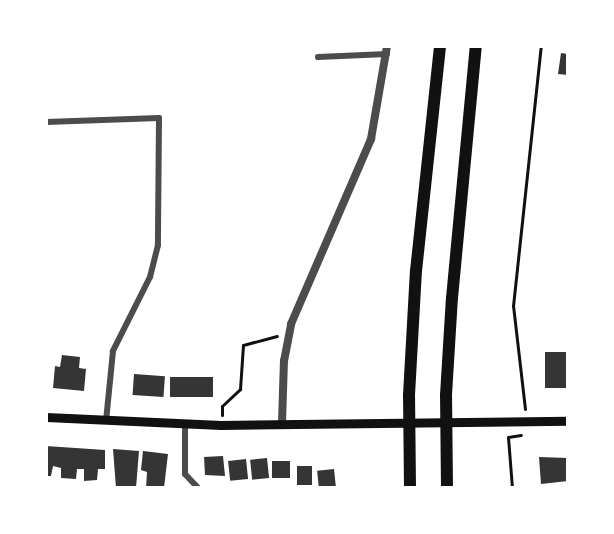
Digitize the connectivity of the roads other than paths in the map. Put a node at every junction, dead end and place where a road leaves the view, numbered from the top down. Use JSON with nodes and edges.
{"nodes":[{"id":1,"x":440,"y":46,"type":"edge"},
{"id":2,"x":476,"y":46,"type":"edge"},
{"id":3,"x":387,"y":50,"type":"edge"},
{"id":4,"x":318,"y":57,"type":"dead end"},
{"id":5,"x":46,"y":123,"type":"edge"},
{"id":6,"x":46,"y":417,"type":"edge"},
{"id":7,"x":106,"y":421,"type":"junction"},
{"id":8,"x":567,"y":421,"type":"edge"},
{"id":9,"x":282,"y":423,"type":"junction"},
{"id":10,"x":185,"y":424,"type":"junction"},
{"id":11,"x":198,"y":488,"type":"edge"},
{"id":12,"x":410,"y":488,"type":"edge"},
{"id":13,"x":447,"y":488,"type":"edge"}],
"edges":[{"from":1,"to":12,"type":"highway"},
{"from":2,"to":13,"type":"highway"},
{"from":3,"to":4,"type":"street"},
{"from":3,"to":9,"type":"street"},
{"from":5,"to":7,"type":"street"},
{"from":6,"to":7,"type":"main road"},
{"from":7,"to":10,"type":"main road"},
{"from":8,"to":9,"type":"main road"},
{"from":9,"to":10,"type":"main road"},
{"from":10,"to":11,"type":"street"}]}
